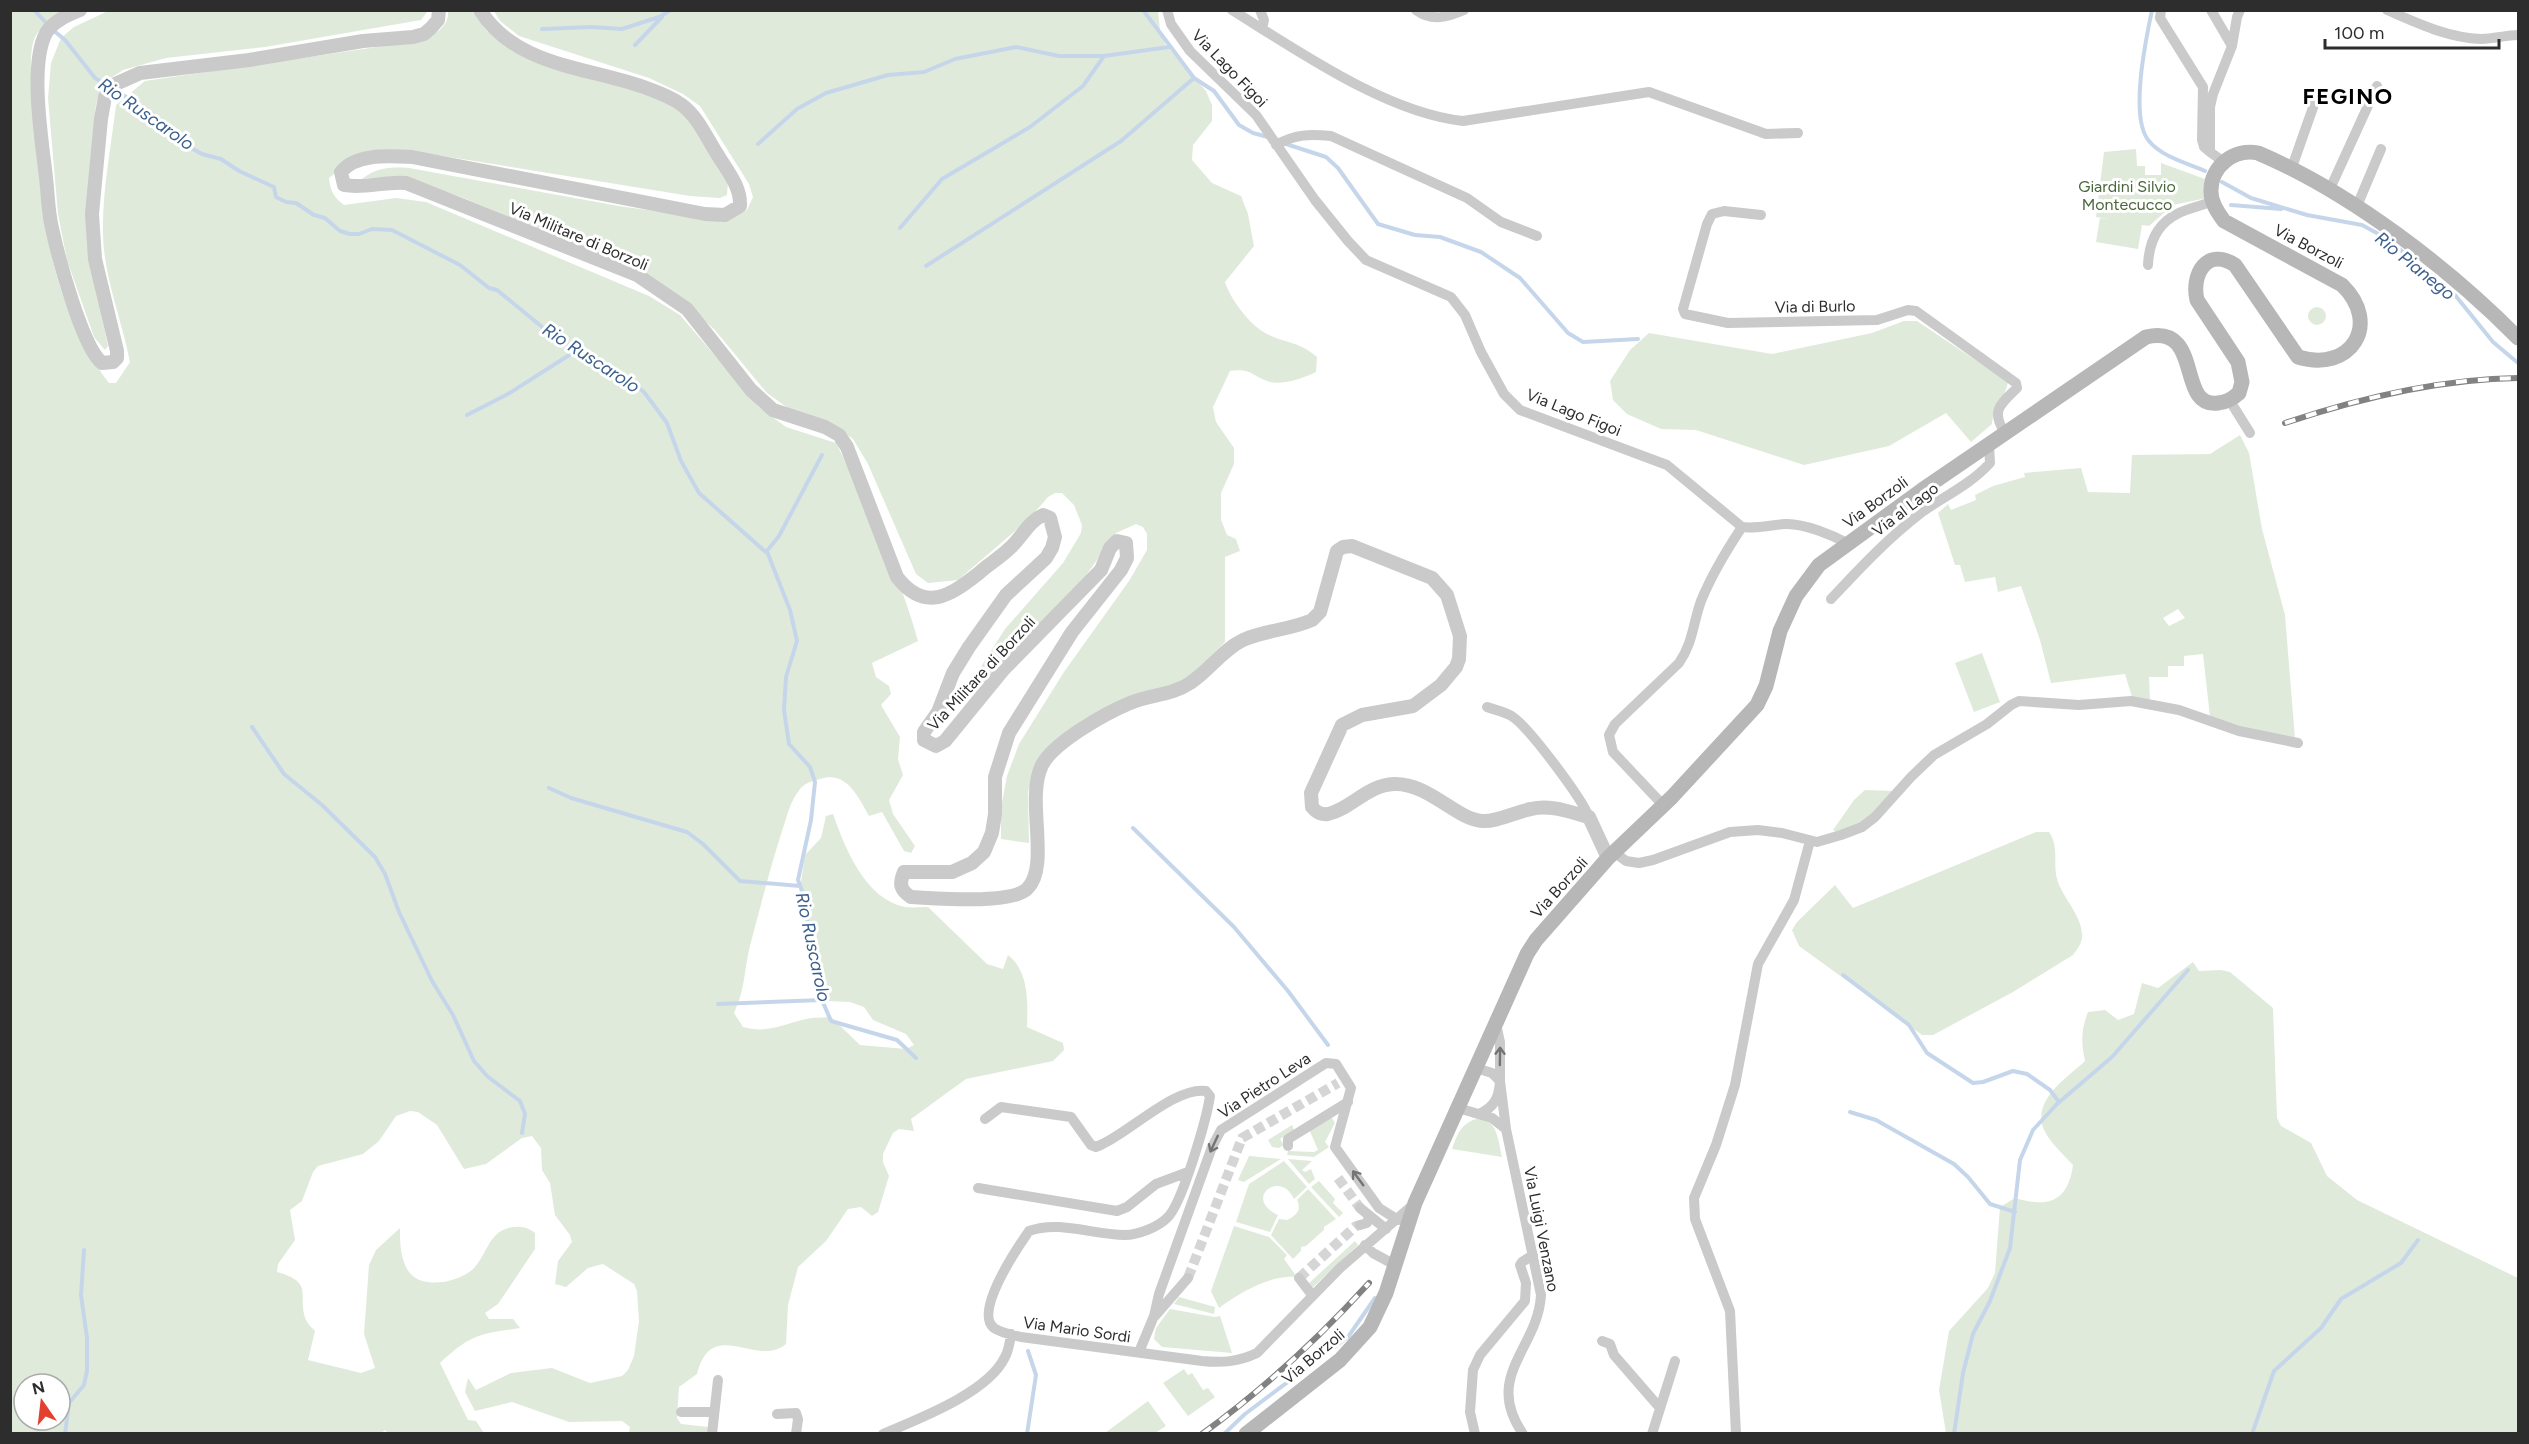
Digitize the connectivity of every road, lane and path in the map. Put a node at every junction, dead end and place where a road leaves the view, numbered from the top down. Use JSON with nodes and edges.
{"nodes":[{"id":1,"x":80,"y":10,"type":"edge"},
{"id":2,"x":439,"y":10,"type":"edge"},
{"id":3,"x":480,"y":10,"type":"edge"},
{"id":4,"x":1167,"y":10,"type":"edge"},
{"id":5,"x":1233,"y":10,"type":"edge"},
{"id":6,"x":1260,"y":10,"type":"edge"},
{"id":7,"x":1416,"y":10,"type":"edge"},
{"id":8,"x":1464,"y":10,"type":"edge"},
{"id":9,"x":2161,"y":10,"type":"edge"},
{"id":10,"x":2211,"y":10,"type":"edge"},
{"id":11,"x":2240,"y":10,"type":"edge"},
{"id":12,"x":2391,"y":11,"type":"edge"},
{"id":13,"x":1262,"y":29,"type":"junction"},
{"id":14,"x":2518,"y":35,"type":"edge"},
{"id":15,"x":2232,"y":46,"type":"junction"},
{"id":16,"x":2378,"y":86,"type":"dead end"},
{"id":17,"x":2316,"y":99,"type":"dead end"},
{"id":18,"x":1798,"y":133,"type":"dead end"},
{"id":19,"x":1276,"y":145,"type":"junction"},
{"id":20,"x":2381,"y":148,"type":"dead end"},
{"id":21,"x":2210,"y":152,"type":"junction"},
{"id":22,"x":2224,"y":162,"type":"junction"},
{"id":23,"x":2291,"y":170,"type":"junction"},
{"id":24,"x":2329,"y":191,"type":"junction"},
{"id":25,"x":2213,"y":201,"type":"junction"},
{"id":26,"x":2357,"y":206,"type":"junction"},
{"id":27,"x":1761,"y":215,"type":"dead end"},
{"id":28,"x":1537,"y":236,"type":"dead end"},
{"id":29,"x":2148,"y":265,"type":"dead end"},
{"id":30,"x":2518,"y":338,"type":"edge"},
{"id":31,"x":2230,"y":400,"type":"junction"},
{"id":32,"x":2005,"y":433,"type":"junction"},
{"id":33,"x":2250,"y":433,"type":"dead end"},
{"id":34,"x":1989,"y":445,"type":"junction"},
{"id":35,"x":1742,"y":527,"type":"junction"},
{"id":36,"x":1849,"y":543,"type":"junction"},
{"id":37,"x":1831,"y":599,"type":"dead end"},
{"id":38,"x":1487,"y":707,"type":"dead end"},
{"id":39,"x":2298,"y":743,"type":"dead end"},
{"id":40,"x":1664,"y":805,"type":"junction"},
{"id":41,"x":1589,"y":817,"type":"junction"},
{"id":42,"x":1810,"y":841,"type":"junction"},
{"id":43,"x":1611,"y":855,"type":"junction"},
{"id":44,"x":1496,"y":1024,"type":"junction"},
{"id":45,"x":1476,"y":1068,"type":"junction"},
{"id":46,"x":1500,"y":1081,"type":"junction"},
{"id":47,"x":1338,"y":1083,"type":"dead end"},
{"id":48,"x":1348,"y":1100,"type":"junction"},
{"id":49,"x":1458,"y":1108,"type":"junction"},
{"id":50,"x":1479,"y":1114,"type":"junction"},
{"id":51,"x":985,"y":1119,"type":"dead end"},
{"id":52,"x":1506,"y":1129,"type":"junction"},
{"id":53,"x":1288,"y":1146,"type":"dead end"},
{"id":54,"x":1188,"y":1172,"type":"junction"},
{"id":55,"x":978,"y":1188,"type":"dead end"},
{"id":56,"x":1415,"y":1203,"type":"junction"},
{"id":57,"x":1360,"y":1208,"type":"tunnel mouth"},
{"id":58,"x":1370,"y":1216,"type":"junction"},
{"id":59,"x":1398,"y":1220,"type":"junction"},
{"id":60,"x":1360,"y":1225,"type":"tunnel mouth"},
{"id":61,"x":1386,"y":1229,"type":"junction"},
{"id":62,"x":1365,"y":1245,"type":"junction"},
{"id":63,"x":1533,"y":1255,"type":"junction"},
{"id":64,"x":1395,"y":1265,"type":"junction"},
{"id":65,"x":1188,"y":1278,"type":"tunnel mouth"},
{"id":66,"x":1299,"y":1278,"type":"dead end"},
{"id":67,"x":1312,"y":1295,"type":"junction"},
{"id":68,"x":1154,"y":1316,"type":"junction"},
{"id":69,"x":1011,"y":1334,"type":"junction"},
{"id":70,"x":1602,"y":1341,"type":"dead end"},
{"id":71,"x":1139,"y":1352,"type":"junction"},
{"id":72,"x":1675,"y":1361,"type":"dead end"},
{"id":73,"x":718,"y":1380,"type":"dead end"},
{"id":74,"x":1660,"y":1408,"type":"junction"},
{"id":75,"x":681,"y":1412,"type":"dead end"},
{"id":76,"x":714,"y":1412,"type":"junction"},
{"id":77,"x":777,"y":1414,"type":"dead end"},
{"id":78,"x":712,"y":1434,"type":"edge"},
{"id":79,"x":796,"y":1434,"type":"edge"},
{"id":80,"x":883,"y":1434,"type":"edge"},
{"id":81,"x":1246,"y":1434,"type":"edge"},
{"id":82,"x":1476,"y":1434,"type":"edge"},
{"id":83,"x":1523,"y":1434,"type":"edge"},
{"id":84,"x":1652,"y":1434,"type":"edge"},
{"id":85,"x":1736,"y":1434,"type":"edge"}],
"edges":[{"from":1,"to":2,"type":"street"},
{"from":3,"to":41,"type":"street","name":"Via Militare di Borzoli"},
{"from":4,"to":19,"type":"street","name":"Via Lago Figoi"},
{"from":5,"to":13,"type":"street"},
{"from":6,"to":13,"type":"street"},
{"from":7,"to":8,"type":"street"},
{"from":9,"to":21,"type":"street"},
{"from":10,"to":15,"type":"street"},
{"from":11,"to":15,"type":"street"},
{"from":12,"to":14,"type":"street"},
{"from":13,"to":18,"type":"street"},
{"from":15,"to":21,"type":"street"},
{"from":16,"to":24,"type":"street"},
{"from":17,"to":23,"type":"street"},
{"from":19,"to":28,"type":"street"},
{"from":19,"to":35,"type":"street","name":"Via Lago Figoi"},
{"from":20,"to":26,"type":"street"},
{"from":21,"to":22,"type":"street"},
{"from":22,"to":23,"type":"main road"},
{"from":22,"to":25,"type":"main road"},
{"from":23,"to":24,"type":"main road"},
{"from":24,"to":26,"type":"main road"},
{"from":25,"to":29,"type":"street"},
{"from":25,"to":31,"type":"main road","name":"Via Borzoli"},
{"from":26,"to":30,"type":"main road"},
{"from":27,"to":32,"type":"street","name":"Via di Burlo"},
{"from":31,"to":32,"type":"main road","name":"Via Borzoli"},
{"from":31,"to":33,"type":"street"},
{"from":32,"to":34,"type":"main road","name":"Via Borzoli"},
{"from":34,"to":36,"type":"main road","name":"Via Borzoli"},
{"from":34,"to":37,"type":"street","name":"Via al Lago"},
{"from":35,"to":36,"type":"street"},
{"from":35,"to":40,"type":"street"},
{"from":36,"to":40,"type":"main road","name":"Via Borzoli"},
{"from":38,"to":41,"type":"street"},
{"from":39,"to":42,"type":"street"},
{"from":40,"to":43,"type":"main road","name":"Via Borzoli"},
{"from":41,"to":43,"type":"street"},
{"from":42,"to":43,"type":"street"},
{"from":42,"to":85,"type":"street"},
{"from":43,"to":44,"type":"main road","name":"Via Borzoli"},
{"from":44,"to":45,"type":"main road","name":"Via Borzoli"},
{"from":46,"to":44,"type":"street","name":"Via Luigi Venzano","one_way":true},
{"from":45,"to":46,"type":"street"},
{"from":45,"to":49,"type":"main road","name":"Via Borzoli"},
{"from":46,"to":50,"type":"street"},
{"from":46,"to":52,"type":"street","name":"Via Luigi Venzano"},
{"from":47,"to":48,"type":"street"},
{"from":48,"to":53,"type":"street"},
{"from":59,"to":48,"type":"street","one_way":true},
{"from":48,"to":68,"type":"street","name":"Via Pietro Leva","one_way":true},
{"from":49,"to":50,"type":"street"},
{"from":49,"to":56,"type":"main road","name":"Via Borzoli"},
{"from":50,"to":52,"type":"street"},
{"from":51,"to":54,"type":"street","name":"Via Mario Sordi"},
{"from":52,"to":63,"type":"street","name":"Via Luigi Venzano"},
{"from":54,"to":55,"type":"street"},
{"from":54,"to":69,"type":"street","name":"Via Mario Sordi"},
{"from":56,"to":59,"type":"street","name":"Via Mario Sordi"},
{"from":56,"to":64,"type":"main road","name":"Via Borzoli"},
{"from":57,"to":58,"type":"street"},
{"from":58,"to":60,"type":"street"},
{"from":58,"to":61,"type":"street"},
{"from":59,"to":61,"type":"street","name":"Via Mario Sordi"},
{"from":61,"to":62,"type":"street","name":"Via Mario Sordi"},
{"from":62,"to":64,"type":"street"},
{"from":62,"to":67,"type":"street","name":"Via Mario Sordi"},
{"from":63,"to":82,"type":"street"},
{"from":63,"to":83,"type":"street","name":"Via Luigi Venzano"},
{"from":64,"to":81,"type":"main road","name":"Via Borzoli"},
{"from":65,"to":68,"type":"street"},
{"from":66,"to":67,"type":"street"},
{"from":67,"to":71,"type":"street","name":"Via Mario Sordi"},
{"from":68,"to":71,"type":"street","name":"Via Pietro Leva"},
{"from":69,"to":71,"type":"street","name":"Via Mario Sordi"},
{"from":69,"to":80,"type":"street"},
{"from":70,"to":74,"type":"street"},
{"from":72,"to":74,"type":"street"},
{"from":73,"to":76,"type":"street"},
{"from":74,"to":84,"type":"street"},
{"from":75,"to":76,"type":"street"},
{"from":76,"to":78,"type":"street"},
{"from":77,"to":79,"type":"street"}]}
